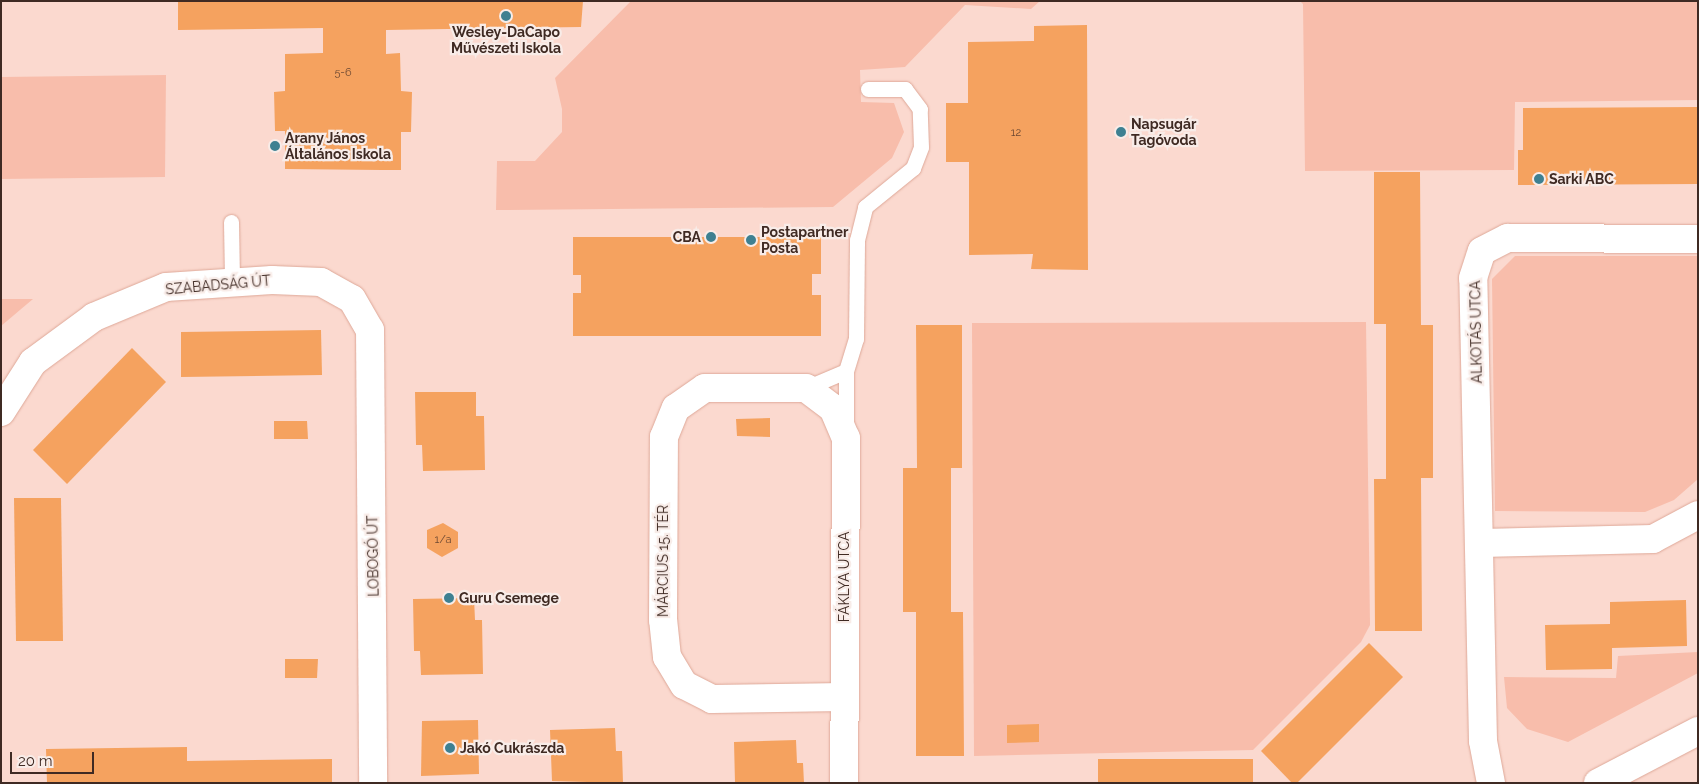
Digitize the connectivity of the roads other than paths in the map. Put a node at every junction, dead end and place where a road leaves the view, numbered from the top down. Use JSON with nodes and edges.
{"nodes":[{"id":1,"x":868,"y":89,"type":"dead end"},
{"id":2,"x":231,"y":222,"type":"dead end"},
{"id":3,"x":1698,"y":238,"type":"edge"},
{"id":4,"x":232,"y":282,"type":"junction"},
{"id":5,"x":370,"y":330,"type":"joint"},
{"id":6,"x":846,"y":371,"type":"junction"},
{"id":7,"x":806,"y":388,"type":"junction"},
{"id":8,"x":1,"y":412,"type":"edge"},
{"id":9,"x":846,"y":438,"type":"junction"},
{"id":10,"x":1698,"y":515,"type":"edge"},
{"id":11,"x":1481,"y":542,"type":"junction"},
{"id":12,"x":844,"y":697,"type":"junction"},
{"id":13,"x":1698,"y":731,"type":"edge"},
{"id":14,"x":374,"y":783,"type":"edge"},
{"id":15,"x":844,"y":783,"type":"edge"},
{"id":16,"x":1491,"y":783,"type":"edge"},
{"id":17,"x":1598,"y":783,"type":"edge"}],
"edges":[{"from":1,"to":6,"type":"lane"},
{"from":2,"to":4,"type":"lane"},
{"from":3,"to":11,"type":"street","name":"ALKOTÁS UTCA"},
{"from":4,"to":5,"type":"street","name":"SZABADSÁG ÚT"},
{"from":4,"to":8,"type":"street","name":"SZABADSÁG ÚT"},
{"from":5,"to":14,"type":"street","name":"LOBOGÓ ÚT"},
{"from":6,"to":7,"type":"lane"},
{"from":6,"to":9,"type":"lane"},
{"from":7,"to":9,"type":"street","name":"FÁKLYA UTCA"},
{"from":7,"to":12,"type":"street","name":"MÁRCIUS 15. TÉR"},
{"from":9,"to":12,"type":"street","name":"FÁKLYA UTCA"},
{"from":10,"to":11,"type":"street"},
{"from":11,"to":16,"type":"street","name":"ALKOTÁS UTCA"},
{"from":12,"to":15,"type":"street","name":"FÁKLYA UTCA"},
{"from":13,"to":17,"type":"street"}]}
